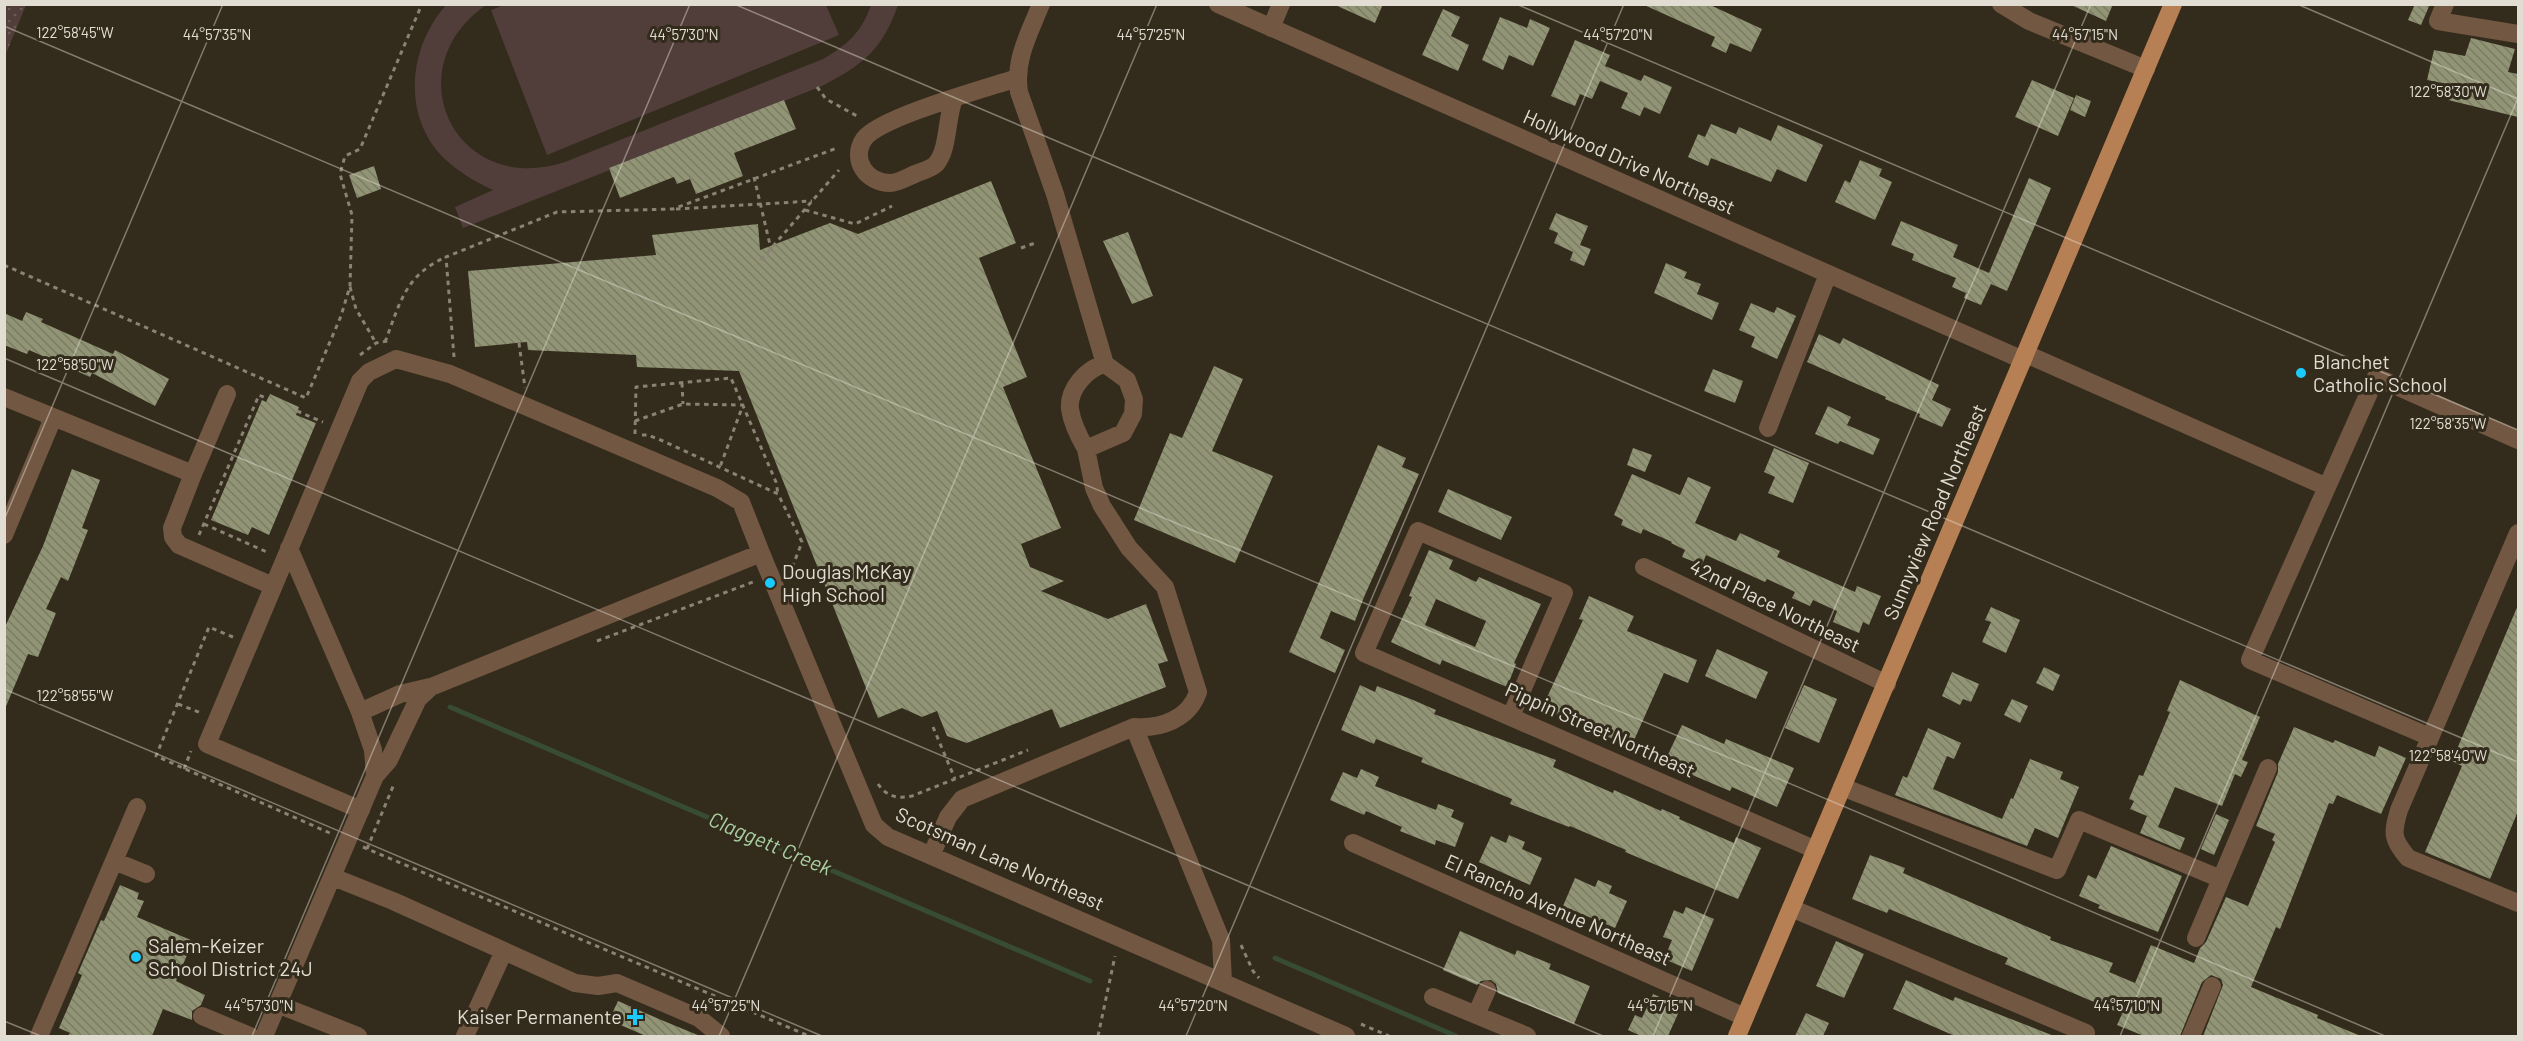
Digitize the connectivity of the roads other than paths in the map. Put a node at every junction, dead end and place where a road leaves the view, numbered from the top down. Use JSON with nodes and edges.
{"nodes":[{"id":1,"x":1041,"y":4,"type":"edge"},
{"id":2,"x":1218,"y":4,"type":"edge"},
{"id":3,"x":1281,"y":4,"type":"edge"},
{"id":4,"x":2001,"y":4,"type":"edge"},
{"id":5,"x":2173,"y":4,"type":"edge"},
{"id":6,"x":2445,"y":4,"type":"edge"},
{"id":7,"x":1271,"y":28,"type":"junction"},
{"id":8,"x":2518,"y":34,"type":"edge"},
{"id":9,"x":2146,"y":69,"type":"junction"},
{"id":10,"x":1017,"y":78,"type":"junction"},
{"id":11,"x":954,"y":99,"type":"junction"},
{"id":12,"x":1828,"y":274,"type":"junction"},
{"id":13,"x":2024,"y":357,"type":"junction"},
{"id":14,"x":1105,"y":364,"type":"junction"},
{"id":15,"x":227,"y":394,"type":"dead end"},
{"id":16,"x":4,"y":397,"type":"edge"},
{"id":17,"x":53,"y":418,"type":"junction"},
{"id":18,"x":1768,"y":428,"type":"dead end"},
{"id":19,"x":2518,"y":440,"type":"edge"},
{"id":20,"x":1086,"y":449,"type":"junction"},
{"id":21,"x":193,"y":474,"type":"junction"},
{"id":22,"x":2327,"y":487,"type":"junction"},
{"id":23,"x":2518,"y":533,"type":"edge"},
{"id":24,"x":4,"y":535,"type":"edge"},
{"id":25,"x":282,"y":551,"type":"junction"},
{"id":26,"x":761,"y":553,"type":"junction"},
{"id":27,"x":1644,"y":567,"type":"dead end"},
{"id":28,"x":273,"y":586,"type":"junction"},
{"id":29,"x":1887,"y":684,"type":"junction"},
{"id":30,"x":431,"y":687,"type":"junction"},
{"id":31,"x":360,"y":712,"type":"junction"},
{"id":32,"x":1511,"y":716,"type":"junction"},
{"id":33,"x":1134,"y":727,"type":"junction"},
{"id":34,"x":2430,"y":736,"type":"junction"},
{"id":35,"x":2268,"y":768,"type":"dead end"},
{"id":36,"x":375,"y":776,"type":"junction"},
{"id":37,"x":1842,"y":787,"type":"junction"},
{"id":38,"x":137,"y":807,"type":"dead end"},
{"id":39,"x":361,"y":810,"type":"junction"},
{"id":40,"x":1353,"y":843,"type":"dead end"},
{"id":41,"x":1816,"y":850,"type":"junction"},
{"id":42,"x":931,"y":856,"type":"junction"},
{"id":43,"x":114,"y":861,"type":"junction"},
{"id":44,"x":146,"y":874,"type":"dead end"},
{"id":45,"x":333,"y":877,"type":"junction"},
{"id":46,"x":2221,"y":879,"type":"junction"},
{"id":47,"x":2518,"y":903,"type":"edge"},
{"id":48,"x":1791,"y":908,"type":"junction"},
{"id":49,"x":2196,"y":938,"type":"dead end"},
{"id":50,"x":504,"y":951,"type":"junction"},
{"id":51,"x":1223,"y":982,"type":"junction"},
{"id":52,"x":2212,"y":986,"type":"dead end"},
{"id":53,"x":1487,"y":990,"type":"dead end"},
{"id":54,"x":1433,"y":997,"type":"dead end"},
{"id":55,"x":277,"y":1004,"type":"junction"},
{"id":56,"x":1476,"y":1015,"type":"junction"},
{"id":57,"x":202,"y":1016,"type":"dead end"},
{"id":58,"x":1745,"y":1017,"type":"junction"},
{"id":59,"x":1352,"y":1030,"type":"edge"},
{"id":60,"x":2086,"y":1033,"type":"dead end"},
{"id":61,"x":39,"y":1036,"type":"edge"},
{"id":62,"x":250,"y":1036,"type":"edge"},
{"id":63,"x":264,"y":1036,"type":"edge"},
{"id":64,"x":358,"y":1036,"type":"edge"},
{"id":65,"x":465,"y":1036,"type":"edge"},
{"id":66,"x":721,"y":1036,"type":"edge"},
{"id":67,"x":1527,"y":1036,"type":"edge"},
{"id":68,"x":1737,"y":1036,"type":"edge"},
{"id":69,"x":2191,"y":1036,"type":"edge"}],
"edges":[{"from":1,"to":10,"type":"street"},
{"from":2,"to":7,"type":"street","name":"Hollywood Drive Northeast"},
{"from":3,"to":7,"type":"street"},
{"from":4,"to":9,"type":"street"},
{"from":5,"to":9,"type":"main road","name":"Sunnyview Road Northeast"},
{"from":6,"to":8,"type":"street"},
{"from":7,"to":12,"type":"street","name":"Hollywood Drive Northeast"},
{"from":9,"to":13,"type":"main road","name":"Sunnyview Road Northeast"},
{"from":10,"to":11,"type":"street"},
{"from":10,"to":14,"type":"street"},
{"from":11,"to":11,"type":"street"},
{"from":12,"to":13,"type":"street","name":"Hollywood Drive Northeast"},
{"from":12,"to":18,"type":"street"},
{"from":13,"to":22,"type":"street","name":"Hollywood Drive Northeast"},
{"from":13,"to":29,"type":"main road","name":"Sunnyview Road Northeast"},
{"from":14,"to":20,"type":"street"},
{"from":14,"to":20,"type":"street"},
{"from":15,"to":21,"type":"street"},
{"from":16,"to":17,"type":"street"},
{"from":17,"to":21,"type":"street"},
{"from":17,"to":24,"type":"street"},
{"from":19,"to":22,"type":"street"},
{"from":20,"to":33,"type":"street"},
{"from":21,"to":28,"type":"street"},
{"from":22,"to":34,"type":"street"},
{"from":23,"to":34,"type":"street"},
{"from":25,"to":26,"type":"street","name":"Scotsman Lane Northeast"},
{"from":25,"to":28,"type":"street","name":"Scotsman Lane Northeast"},
{"from":25,"to":31,"type":"street"},
{"from":26,"to":30,"type":"street"},
{"from":26,"to":42,"type":"street","name":"Scotsman Lane Northeast"},
{"from":27,"to":29,"type":"street","name":"42nd Place Northeast"},
{"from":28,"to":39,"type":"street","name":"Scotsman Lane Northeast"},
{"from":29,"to":37,"type":"main road","name":"Sunnyview Road Northeast"},
{"from":30,"to":31,"type":"street"},
{"from":30,"to":36,"type":"street"},
{"from":31,"to":36,"type":"street"},
{"from":32,"to":32,"type":"street","name":"Pippin Street Northeast"},
{"from":32,"to":41,"type":"street","name":"Pippin Street Northeast"},
{"from":33,"to":42,"type":"street"},
{"from":33,"to":51,"type":"street"},
{"from":34,"to":47,"type":"street"},
{"from":35,"to":46,"type":"street"},
{"from":36,"to":39,"type":"street"},
{"from":37,"to":41,"type":"main road","name":"Sunnyview Road Northeast"},
{"from":37,"to":46,"type":"street"},
{"from":38,"to":43,"type":"street"},
{"from":39,"to":45,"type":"street"},
{"from":40,"to":58,"type":"street","name":"El Rancho Avenue Northeast"},
{"from":41,"to":48,"type":"main road","name":"Sunnyview Road Northeast"},
{"from":42,"to":51,"type":"street","name":"Scotsman Lane Northeast"},
{"from":43,"to":44,"type":"street"},
{"from":43,"to":61,"type":"street"},
{"from":45,"to":50,"type":"street"},
{"from":45,"to":55,"type":"street"},
{"from":46,"to":49,"type":"street"},
{"from":48,"to":58,"type":"main road","name":"Sunnyview Road Northeast"},
{"from":48,"to":60,"type":"street"},
{"from":50,"to":65,"type":"street"},
{"from":50,"to":66,"type":"street"},
{"from":51,"to":59,"type":"street","name":"Scotsman Lane Northeast"},
{"from":52,"to":69,"type":"street"},
{"from":53,"to":56,"type":"street"},
{"from":54,"to":56,"type":"street"},
{"from":55,"to":63,"type":"street"},
{"from":55,"to":64,"type":"street"},
{"from":56,"to":67,"type":"street"},
{"from":57,"to":62,"type":"street"},
{"from":58,"to":68,"type":"main road","name":"Sunnyview Road Northeast"}]}
